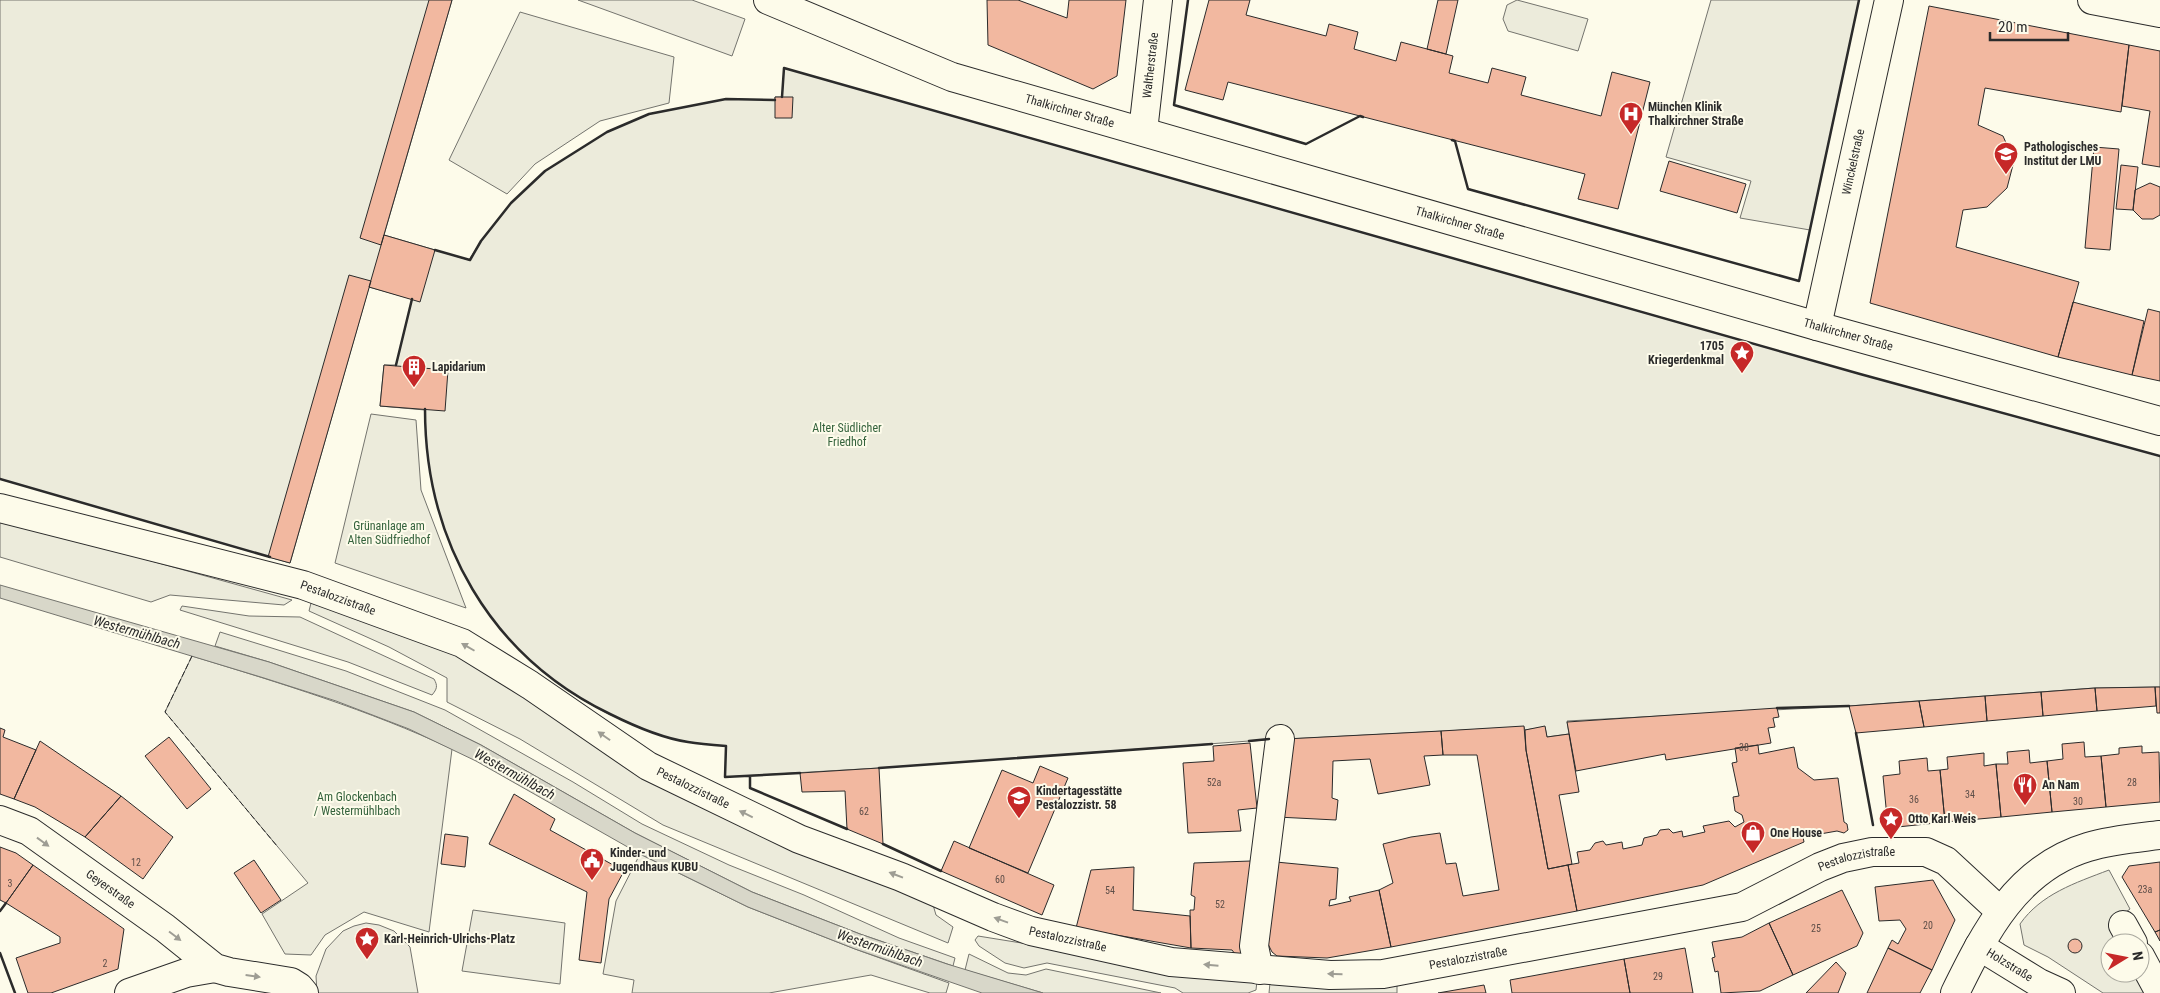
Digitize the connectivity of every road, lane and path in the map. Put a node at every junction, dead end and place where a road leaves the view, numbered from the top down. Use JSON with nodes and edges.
{"nodes":[{"id":1,"x":768,"y":0,"type":"edge"},
{"id":2,"x":1158,"y":0,"type":"edge"},
{"id":3,"x":1889,"y":0,"type":"edge"},
{"id":4,"x":2092,"y":0,"type":"edge"},
{"id":5,"x":2160,"y":13,"type":"edge"},
{"id":6,"x":1143,"y":131,"type":"junction"},
{"id":7,"x":1817,"y":326,"type":"junction"},
{"id":8,"x":2160,"y":421,"type":"edge"},
{"id":9,"x":0,"y":508,"type":"edge"},
{"id":10,"x":1280,"y":739,"type":"dead end"},
{"id":11,"x":0,"y":820,"type":"edge"},
{"id":12,"x":2160,"y":835,"type":"edge"},
{"id":13,"x":2000,"y":911,"type":"junction"},
{"id":14,"x":1979,"y":946,"type":"junction"},
{"id":15,"x":216,"y":968,"type":"junction"},
{"id":16,"x":1259,"y":970,"type":"junction"},
{"id":17,"x":2150,"y":974,"type":"edge"},
{"id":18,"x":298,"y":988,"type":"edge"},
{"id":19,"x":129,"y":993,"type":"edge"},
{"id":20,"x":1955,"y":993,"type":"edge"},
{"id":21,"x":2062,"y":993,"type":"edge"},
{"id":22,"x":2160,"y":993,"type":"edge"}],
"edges":[{"from":1,"to":6,"type":"street","name":"Thalkirchner Straße"},
{"from":2,"to":6,"type":"street","name":"Waltherstraße"},
{"from":3,"to":7,"type":"street","name":"Winckelstraße"},
{"from":4,"to":5,"type":"street"},
{"from":6,"to":7,"type":"street","name":"Thalkirchner Straße"},
{"from":7,"to":8,"type":"street","name":"Thalkirchner Straße"},
{"from":16,"to":9,"type":"street","name":"Pestalozzistraße","one_way":true},
{"from":10,"to":16,"type":"street"},
{"from":11,"to":15,"type":"street","name":"Geyerstraße","one_way":true},
{"from":12,"to":13,"type":"street"},
{"from":13,"to":14,"type":"street"},
{"from":13,"to":16,"type":"street","name":"Pestalozzistraße","one_way":true},
{"from":14,"to":20,"type":"street","name":"Holzstraße"},
{"from":14,"to":21,"type":"street","name":"Holzstraße"},
{"from":15,"to":18,"type":"street","one_way":true},
{"from":15,"to":19,"type":"street"},
{"from":17,"to":22,"type":"street"}]}
